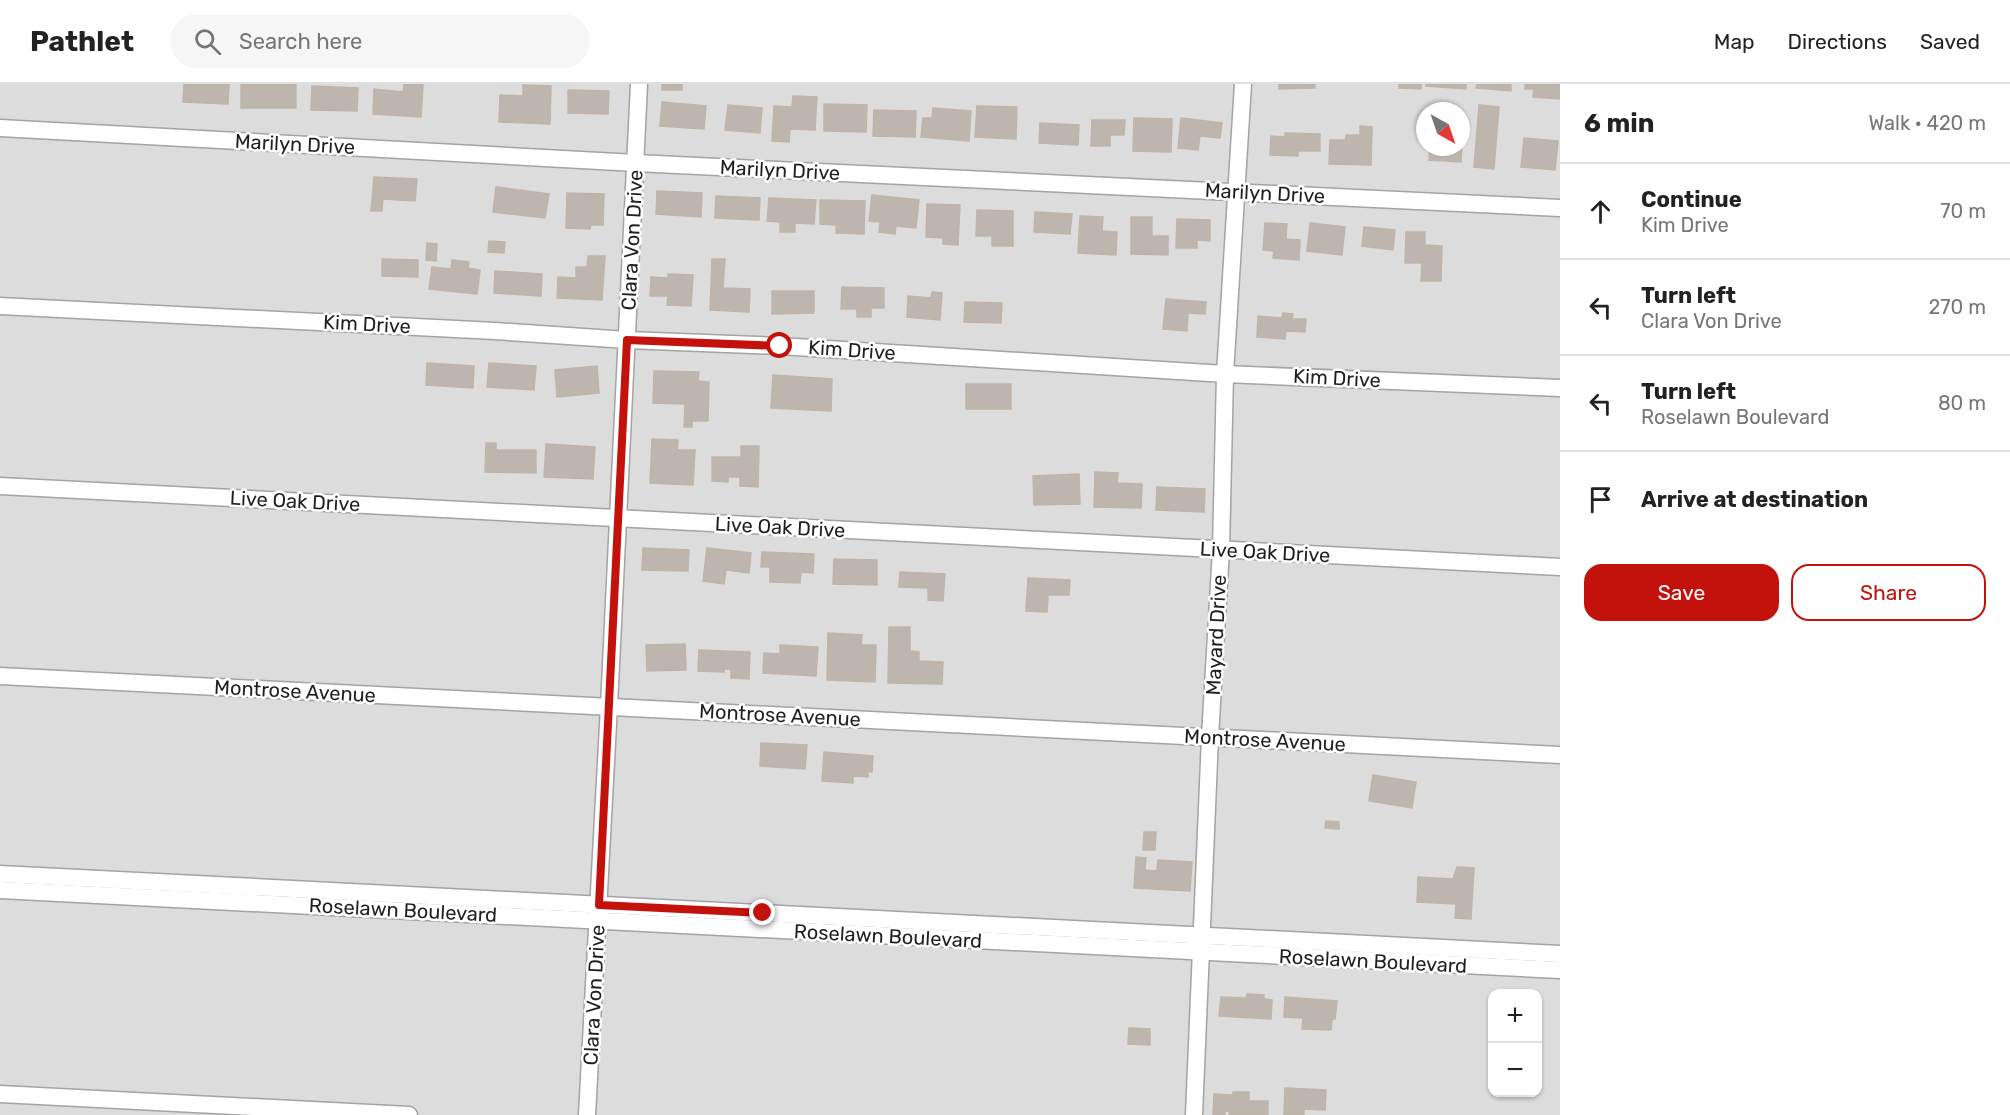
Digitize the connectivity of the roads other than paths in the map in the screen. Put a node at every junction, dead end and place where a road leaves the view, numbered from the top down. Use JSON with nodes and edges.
{"nodes":[{"id":1,"x":639,"y":84,"type":"edge"},
{"id":2,"x":1243,"y":84,"type":"edge"},
{"id":3,"x":0,"y":128,"type":"edge"},
{"id":4,"x":636,"y":163,"type":"junction"},
{"id":5,"x":1237,"y":191,"type":"junction"},
{"id":6,"x":1560,"y":208,"type":"edge"},
{"id":7,"x":0,"y":306,"type":"edge"},
{"id":8,"x":627,"y":340,"type":"junction"},
{"id":9,"x":1225,"y":374,"type":"junction"},
{"id":10,"x":1560,"y":388,"type":"edge"},
{"id":11,"x":0,"y":486,"type":"edge"},
{"id":12,"x":617,"y":519,"type":"junction"},
{"id":13,"x":1221,"y":550,"type":"junction"},
{"id":14,"x":1560,"y":567,"type":"edge"},
{"id":15,"x":0,"y":676,"type":"edge"},
{"id":16,"x":609,"y":706,"type":"junction"},
{"id":17,"x":1210,"y":737,"type":"junction"},
{"id":18,"x":1560,"y":755,"type":"edge"},
{"id":19,"x":0,"y":874,"type":"edge"},
{"id":20,"x":97,"y":887,"type":"junction"},
{"id":21,"x":0,"y":890,"type":"edge"},
{"id":22,"x":598,"y":913,"type":"junction"},
{"id":23,"x":1203,"y":944,"type":"junction"},
{"id":24,"x":1560,"y":954,"type":"edge"},
{"id":25,"x":1535,"y":961,"type":"junction"},
{"id":26,"x":1560,"y":970,"type":"edge"},
{"id":27,"x":0,"y":1094,"type":"edge"},
{"id":28,"x":204,"y":1109,"type":"edge"},
{"id":29,"x":232,"y":1110,"type":"edge"},
{"id":30,"x":409,"y":1115,"type":"edge"},
{"id":31,"x":587,"y":1115,"type":"edge"},
{"id":32,"x":1194,"y":1115,"type":"edge"}],
"edges":[{"from":1,"to":4,"type":"street","name":"Clara Von Drive"},
{"from":2,"to":5,"type":"street","name":"Mayard Drive"},
{"from":3,"to":4,"type":"street","name":"Marilyn Drive"},
{"from":4,"to":5,"type":"street","name":"Marilyn Drive"},
{"from":4,"to":8,"type":"street","name":"Clara Von Drive"},
{"from":5,"to":6,"type":"street","name":"Marilyn Drive"},
{"from":5,"to":9,"type":"street","name":"Mayard Drive"},
{"from":7,"to":8,"type":"street","name":"Kim Drive"},
{"from":8,"to":9,"type":"street","name":"Kim Drive"},
{"from":8,"to":12,"type":"street","name":"Clara Von Drive"},
{"from":9,"to":10,"type":"street","name":"Kim Drive"},
{"from":9,"to":13,"type":"street","name":"Mayard Drive"},
{"from":11,"to":12,"type":"street","name":"Live Oak Drive"},
{"from":12,"to":13,"type":"street","name":"Live Oak Drive"},
{"from":12,"to":16,"type":"street","name":"Clara Von Drive"},
{"from":13,"to":14,"type":"street","name":"Live Oak Drive"},
{"from":13,"to":17,"type":"street","name":"Mayard Drive"},
{"from":15,"to":16,"type":"street","name":"Montrose Avenue"},
{"from":16,"to":17,"type":"street","name":"Montrose Avenue"},
{"from":16,"to":22,"type":"street","name":"Clara Von Drive"},
{"from":17,"to":18,"type":"street","name":"Montrose Avenue"},
{"from":17,"to":23,"type":"street","name":"Mayard Drive"},
{"from":19,"to":20,"type":"street","name":"Roselawn Boulevard"},
{"from":20,"to":21,"type":"street","name":"Roselawn Boulevard"},
{"from":20,"to":22,"type":"street","name":"Roselawn Boulevard"},
{"from":22,"to":23,"type":"street","name":"Roselawn Boulevard"},
{"from":22,"to":31,"type":"street","name":"Clara Von Drive"},
{"from":23,"to":25,"type":"street","name":"Roselawn Boulevard"},
{"from":23,"to":32,"type":"street","name":"Mayard Drive"},
{"from":24,"to":25,"type":"street","name":"Roselawn Boulevard"},
{"from":25,"to":26,"type":"street","name":"Roselawn Boulevard"},
{"from":27,"to":28,"type":"street"},
{"from":28,"to":29,"type":"street"},
{"from":29,"to":30,"type":"street"}]}
